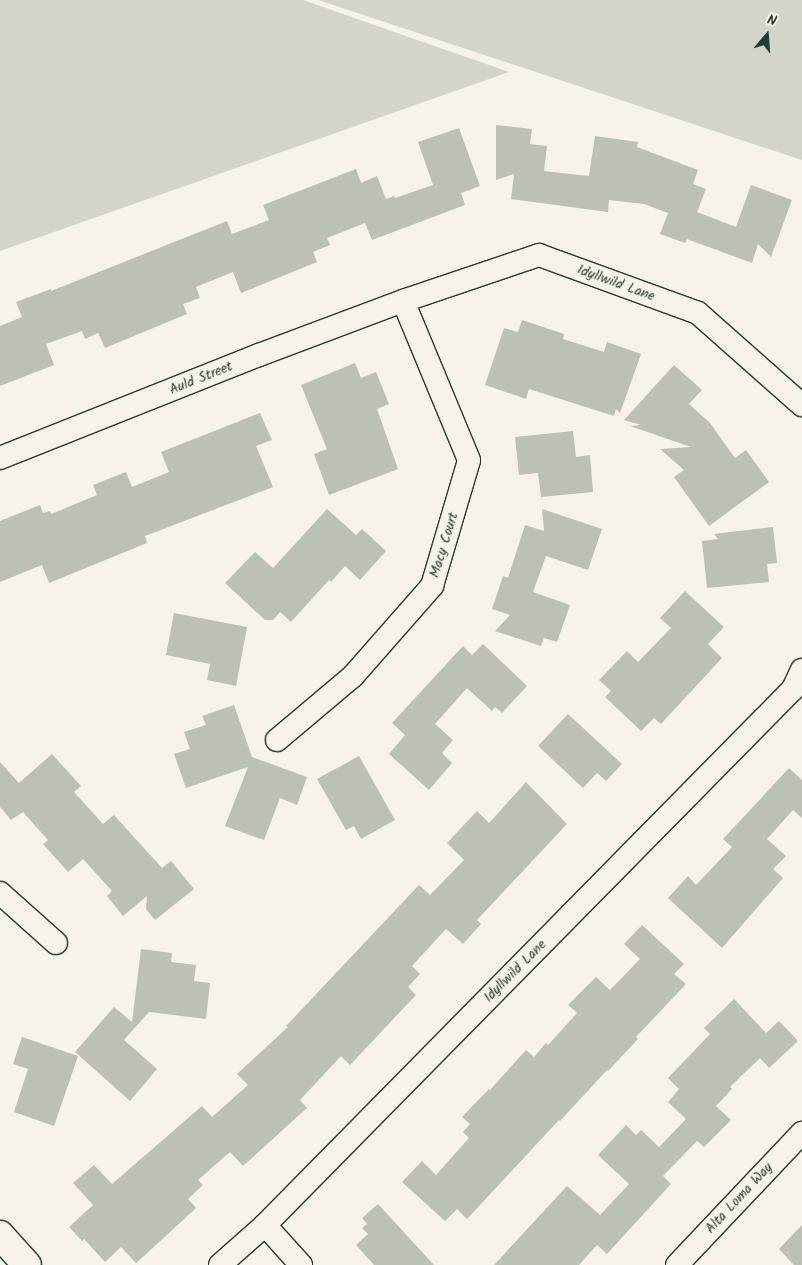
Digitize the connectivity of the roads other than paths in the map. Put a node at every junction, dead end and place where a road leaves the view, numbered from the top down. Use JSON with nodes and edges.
{"nodes":[{"id":1,"x":403,"y":301,"type":"junction"},
{"id":2,"x":802,"y":405,"type":"edge"},
{"id":3,"x":0,"y":458,"type":"edge"},
{"id":4,"x":799,"y":685,"type":"edge"},
{"id":5,"x":278,"y":740,"type":"dead end"},
{"id":6,"x":0,"y":893,"type":"edge"},
{"id":7,"x":56,"y":943,"type":"dead end"},
{"id":8,"x":802,"y":1133,"type":"edge"},
{"id":9,"x":265,"y":1225,"type":"junction"},
{"id":10,"x":0,"y":1235,"type":"edge"},
{"id":11,"x":27,"y":1265,"type":"edge"},
{"id":12,"x":220,"y":1265,"type":"edge"},
{"id":13,"x":301,"y":1265,"type":"edge"},
{"id":14,"x":677,"y":1265,"type":"edge"}],
"edges":[{"from":1,"to":2,"type":"street","name":"Idyllwild Lane"},
{"from":1,"to":3,"type":"street","name":"Auld Street"},
{"from":1,"to":5,"type":"street","name":"Macy Court"},
{"from":4,"to":9,"type":"street","name":"Idyllwild Lane"},
{"from":6,"to":7,"type":"street"},
{"from":8,"to":14,"type":"street","name":"Alta Loma Way"},
{"from":9,"to":12,"type":"street","name":"Idyllwild Lane"},
{"from":9,"to":13,"type":"street"},
{"from":10,"to":11,"type":"main road"}]}
